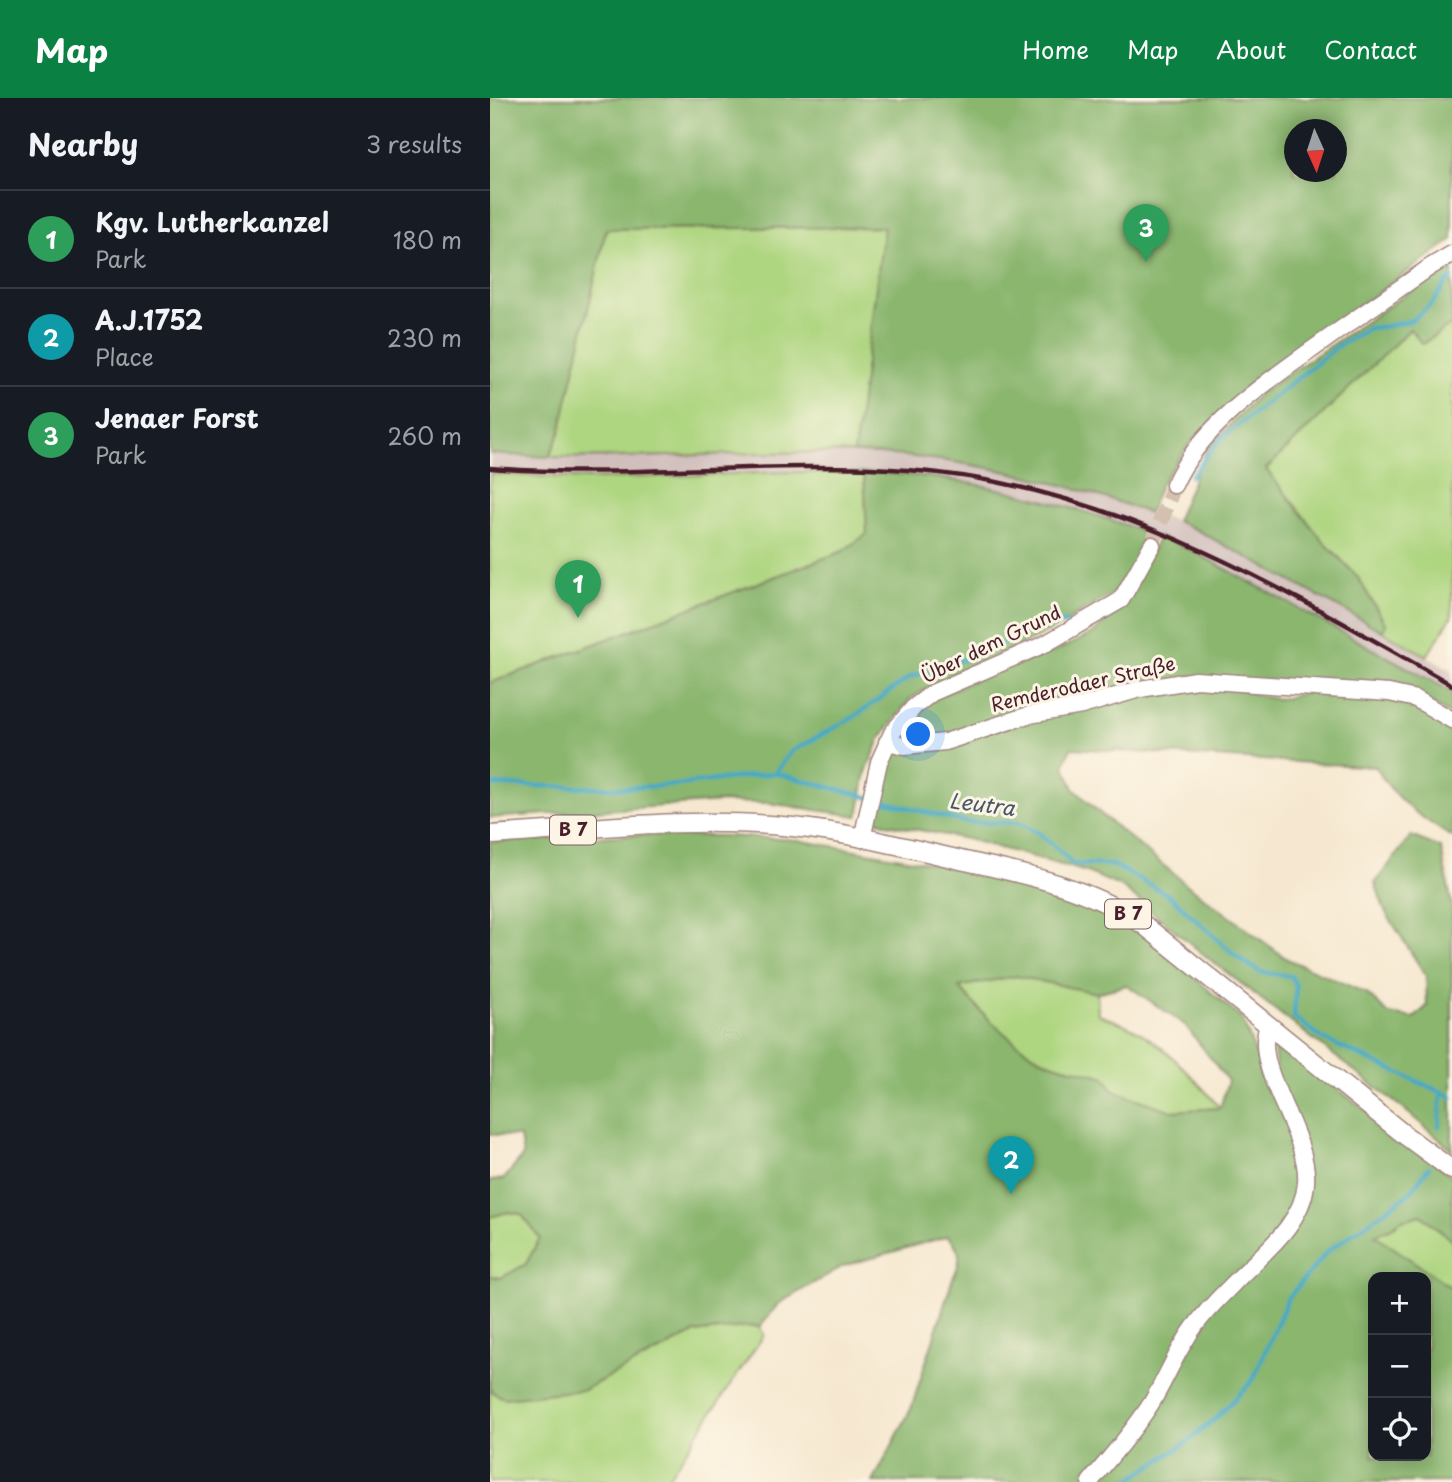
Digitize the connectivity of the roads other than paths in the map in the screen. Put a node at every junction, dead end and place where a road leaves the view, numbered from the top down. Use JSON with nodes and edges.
{"nodes":[{"id":1,"x":1452,"y":254,"type":"edge"},
{"id":2,"x":1174,"y":485,"type":"tunnel mouth"},
{"id":3,"x":1152,"y":545,"type":"tunnel mouth"},
{"id":4,"x":1452,"y":720,"type":"edge"},
{"id":5,"x":887,"y":742,"type":"junction"},
{"id":6,"x":490,"y":835,"type":"edge"},
{"id":7,"x":862,"y":839,"type":"junction"},
{"id":8,"x":1268,"y":1025,"type":"junction"},
{"id":9,"x":1452,"y":1170,"type":"edge"},
{"id":10,"x":1090,"y":1482,"type":"edge"}],
"edges":[{"from":1,"to":2,"type":"street"},
{"from":3,"to":5,"type":"street","name":"Über dem Grund"},
{"from":4,"to":5,"type":"street","name":"Remderodaer Straße"},
{"from":5,"to":7,"type":"street","name":"Über dem Grund"},
{"from":6,"to":7,"type":"main road","number":"B 7"},
{"from":7,"to":8,"type":"main road","number":"B 7"},
{"from":8,"to":9,"type":"main road","number":"B 7"},
{"from":8,"to":10,"type":"street"}]}
